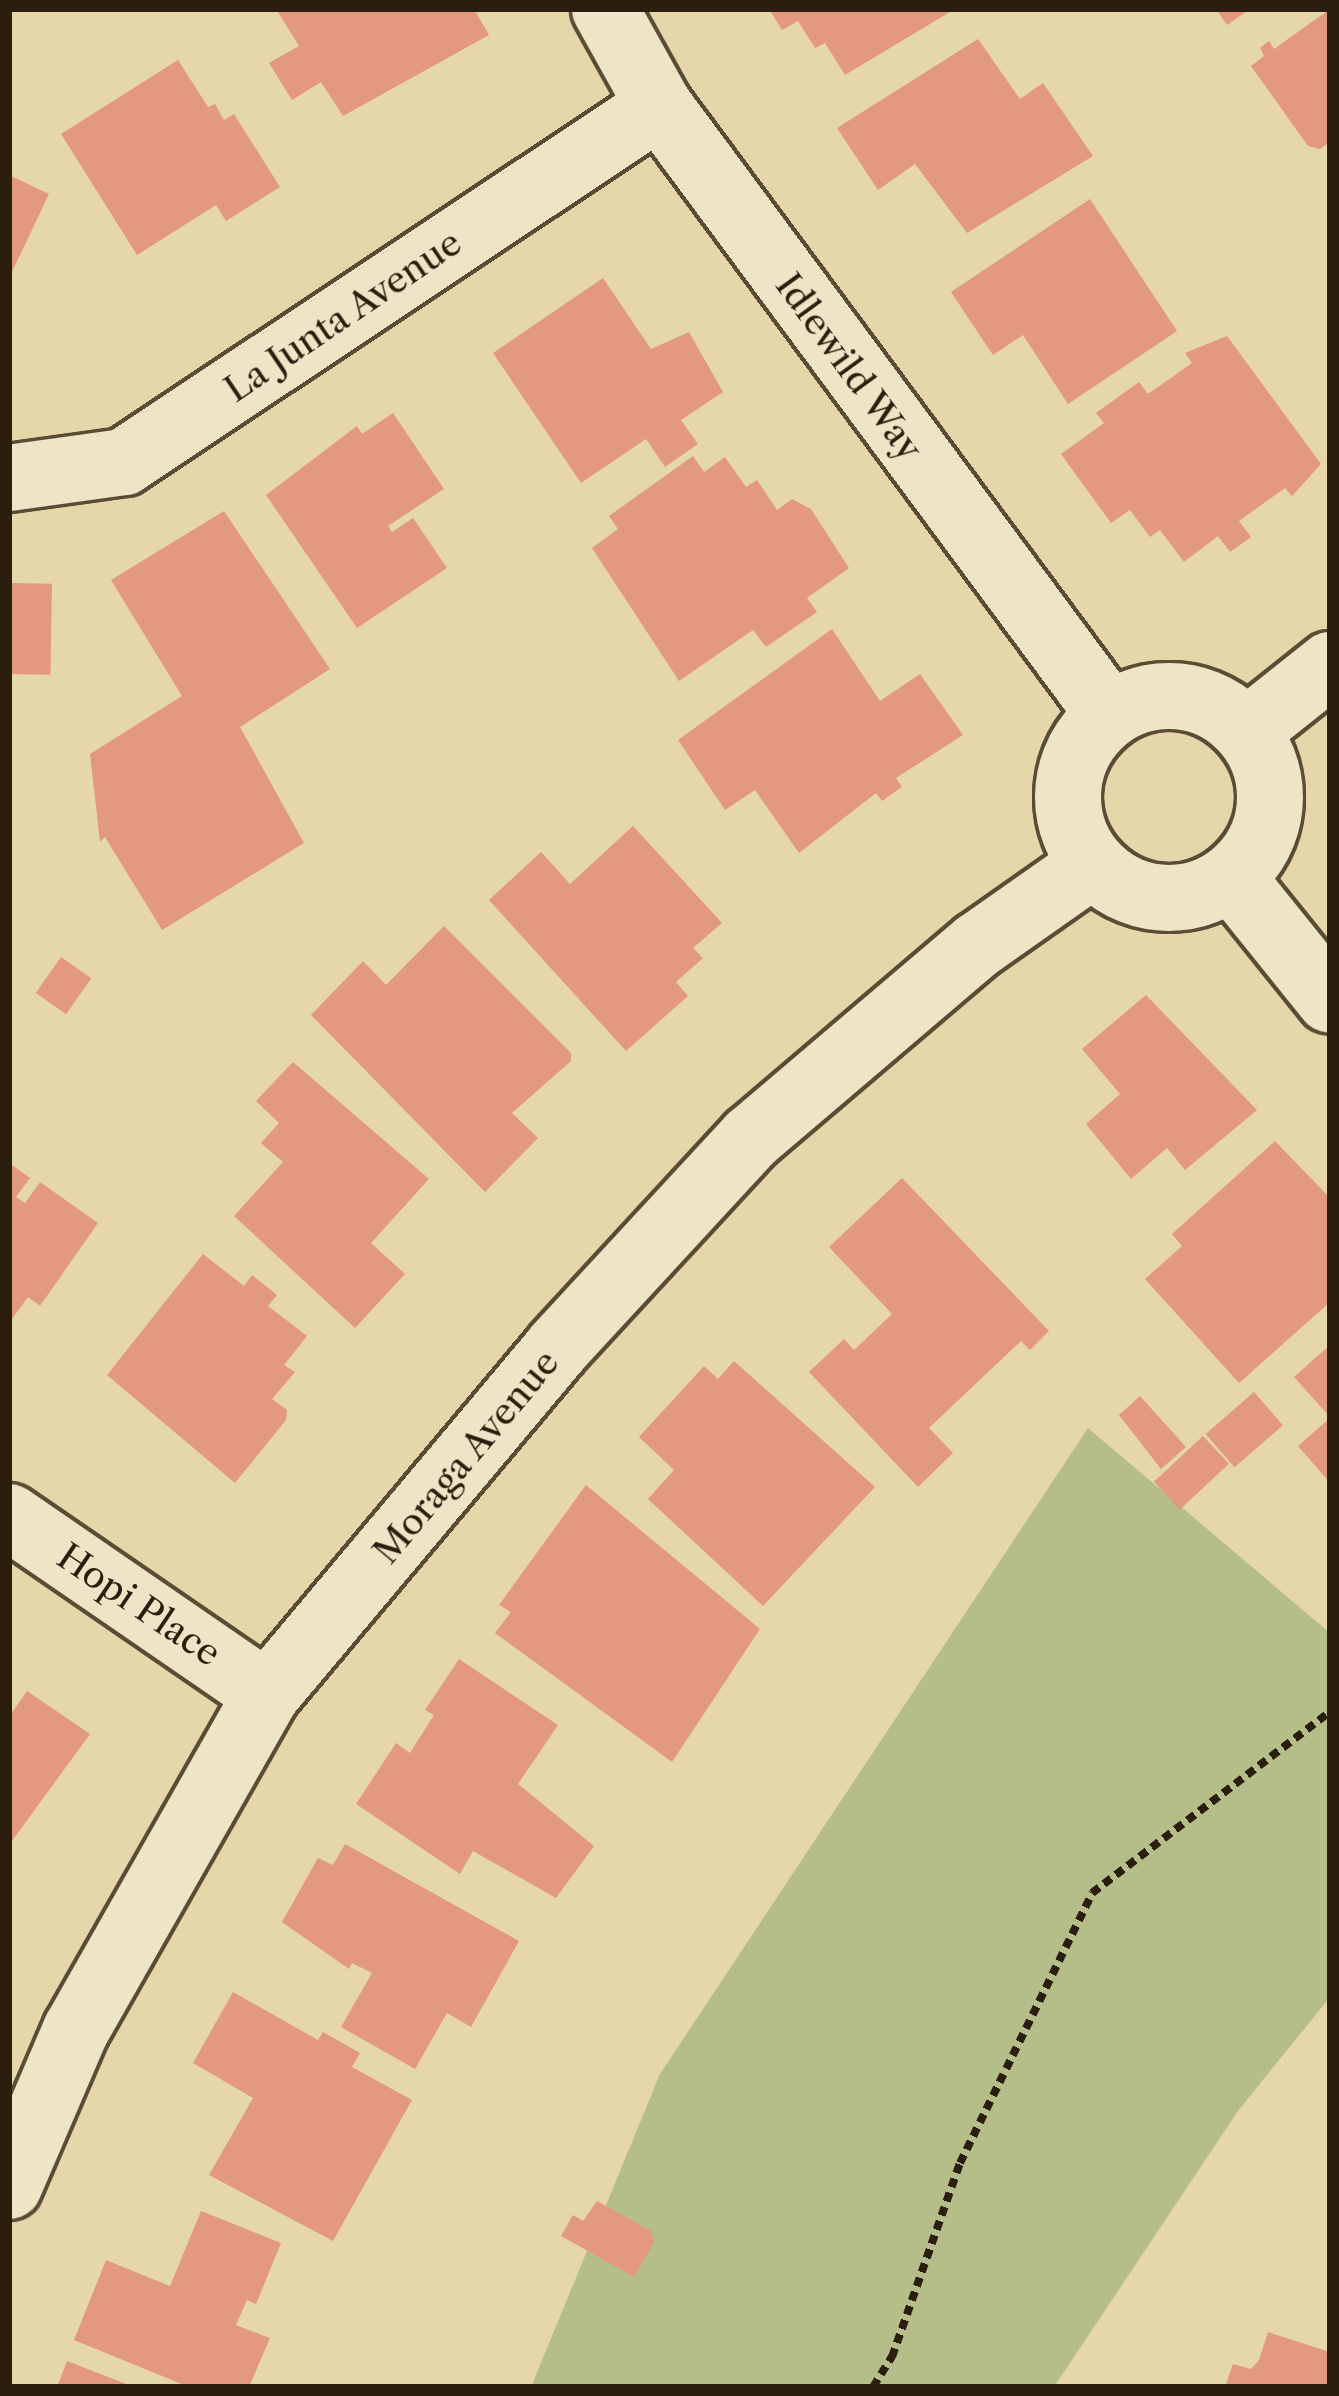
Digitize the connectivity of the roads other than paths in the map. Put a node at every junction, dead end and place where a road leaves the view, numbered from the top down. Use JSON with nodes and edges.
{"nodes":[{"id":1,"x":605,"y":9,"type":"edge"},
{"id":2,"x":659,"y":106,"type":"junction"},
{"id":3,"x":9,"y":478,"type":"edge"},
{"id":4,"x":1330,"y":665,"type":"edge"},
{"id":5,"x":1108,"y":714,"type":"junction"},
{"id":6,"x":1247,"y":731,"type":"junction"},
{"id":7,"x":1092,"y":865,"type":"junction"},
{"id":8,"x":1232,"y":878,"type":"junction"},
{"id":9,"x":1330,"y":1000,"type":"edge"},
{"id":10,"x":9,"y":1517,"type":"edge"},
{"id":11,"x":267,"y":1694,"type":"junction"},
{"id":12,"x":9,"y":2186,"type":"edge"}],
"edges":[{"from":1,"to":2,"type":"main road","name":"Idlewild Way"},
{"from":2,"to":3,"type":"main road","name":"La Junta Avenue"},
{"from":2,"to":5,"type":"main road","name":"Idlewild Way"},
{"from":4,"to":6,"type":"main road"},
{"from":5,"to":6,"type":"main road"},
{"from":5,"to":7,"type":"main road"},
{"from":6,"to":8,"type":"main road"},
{"from":7,"to":8,"type":"main road"},
{"from":7,"to":11,"type":"main road","name":"Moraga Avenue"},
{"from":8,"to":9,"type":"main road"},
{"from":10,"to":11,"type":"main road","name":"Hopi Place"},
{"from":11,"to":12,"type":"main road","name":"Moraga Avenue"}]}
